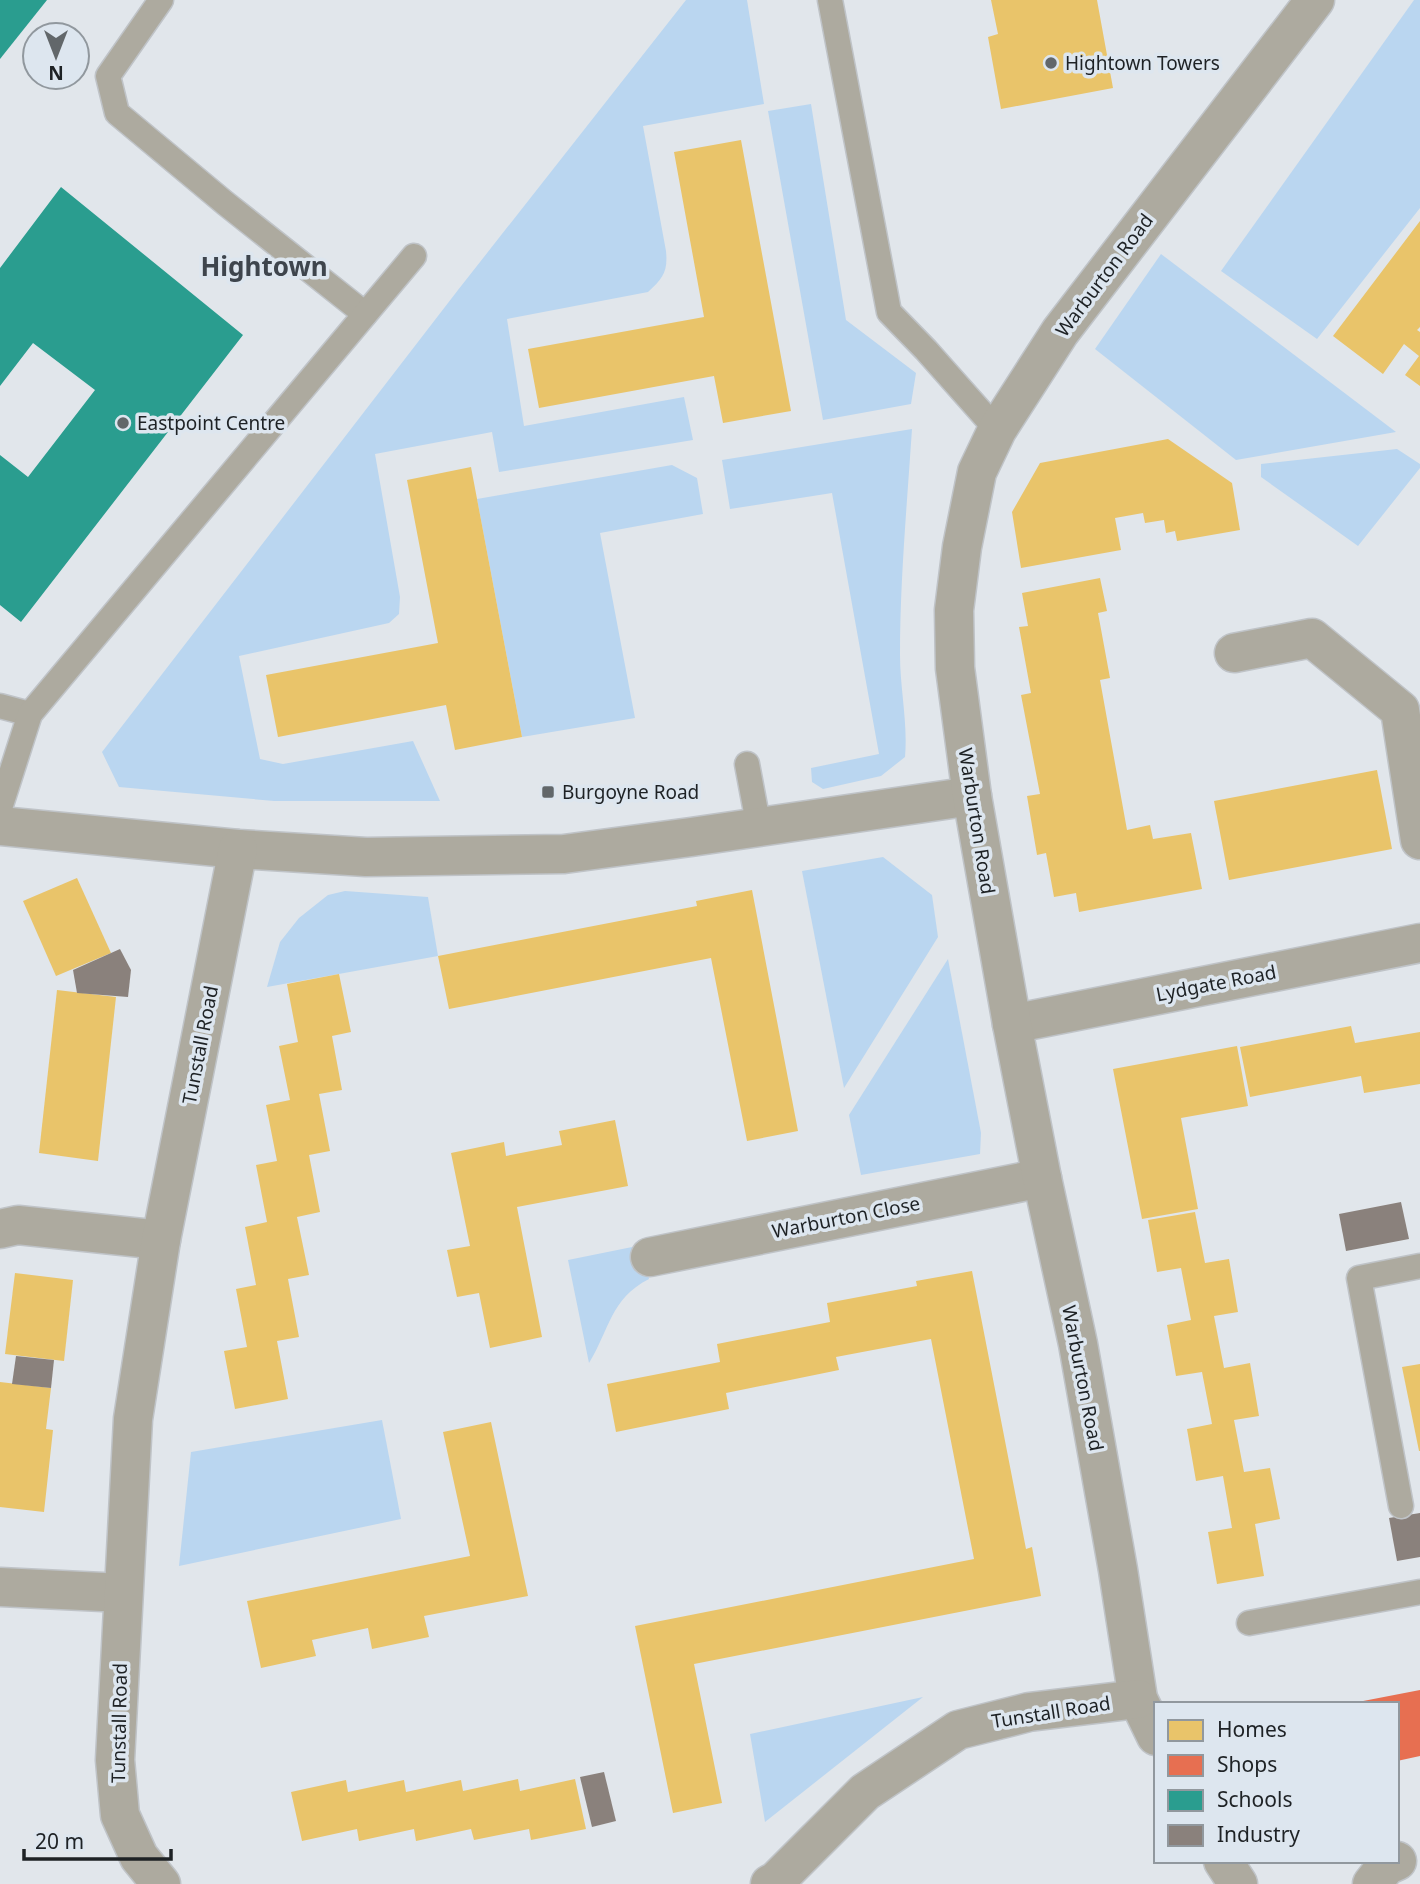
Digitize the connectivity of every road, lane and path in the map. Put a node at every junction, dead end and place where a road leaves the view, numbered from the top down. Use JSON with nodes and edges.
{"nodes":[{"id":1,"x":161,"y":0,"type":"edge"},
{"id":2,"x":830,"y":0,"type":"edge"},
{"id":3,"x":1315,"y":0,"type":"edge"},
{"id":4,"x":414,"y":256,"type":"dead end"},
{"id":5,"x":365,"y":314,"type":"junction"},
{"id":6,"x":997,"y":430,"type":"junction"},
{"id":7,"x":1234,"y":653,"type":"dead end"},
{"id":8,"x":0,"y":706,"type":"edge"},
{"id":9,"x":30,"y":714,"type":"junction"},
{"id":10,"x":747,"y":764,"type":"dead end"},
{"id":11,"x":972,"y":796,"type":"junction"},
{"id":12,"x":0,"y":808,"type":"edge"},
{"id":13,"x":0,"y":826,"type":"edge"},
{"id":14,"x":759,"y":828,"type":"junction"},
{"id":15,"x":1420,"y":840,"type":"edge"},
{"id":16,"x":238,"y":849,"type":"junction"},
{"id":17,"x":1420,"y":943,"type":"edge"},
{"id":18,"x":1012,"y":1024,"type":"junction"},
{"id":19,"x":1042,"y":1178,"type":"junction"},
{"id":20,"x":0,"y":1229,"type":"edge"},
{"id":21,"x":162,"y":1240,"type":"junction"},
{"id":22,"x":650,"y":1257,"type":"dead end"},
{"id":23,"x":1420,"y":1266,"type":"edge"},
{"id":24,"x":1401,"y":1506,"type":"dead end"},
{"id":25,"x":0,"y":1587,"type":"edge"},
{"id":26,"x":1420,"y":1592,"type":"edge"},
{"id":27,"x":123,"y":1593,"type":"junction"},
{"id":28,"x":1249,"y":1623,"type":"dead end"},
{"id":29,"x":1138,"y":1699,"type":"junction"},
{"id":30,"x":1154,"y":1732,"type":"edge"},
{"id":31,"x":1420,"y":1851,"type":"edge"},
{"id":32,"x":1399,"y":1860,"type":"edge"},
{"id":33,"x":1224,"y":1863,"type":"edge"},
{"id":34,"x":1393,"y":1863,"type":"edge"},
{"id":35,"x":161,"y":1884,"type":"edge"},
{"id":36,"x":770,"y":1884,"type":"edge"},
{"id":37,"x":1238,"y":1884,"type":"edge"},
{"id":38,"x":1372,"y":1884,"type":"edge"}],
"edges":[{"from":1,"to":5,"type":"lane"},
{"from":2,"to":6,"type":"lane"},
{"from":3,"to":6,"type":"street","name":"Warburton Road"},
{"from":4,"to":5,"type":"lane"},
{"from":5,"to":9,"type":"lane"},
{"from":6,"to":11,"type":"street","name":"Warburton Road"},
{"from":7,"to":15,"type":"street"},
{"from":8,"to":9,"type":"lane"},
{"from":9,"to":12,"type":"lane"},
{"from":10,"to":14,"type":"lane"},
{"from":11,"to":14,"type":"street"},
{"from":11,"to":18,"type":"street","name":"Warburton Road"},
{"from":13,"to":16,"type":"street"},
{"from":14,"to":16,"type":"street"},
{"from":16,"to":21,"type":"street","name":"Tunstall Road"},
{"from":17,"to":18,"type":"street","name":"Lydgate Road"},
{"from":18,"to":19,"type":"street","name":"Warburton Road"},
{"from":19,"to":22,"type":"street","name":"Warburton Close"},
{"from":19,"to":29,"type":"street","name":"Warburton Road"},
{"from":20,"to":21,"type":"street"},
{"from":21,"to":27,"type":"street","name":"Tunstall Road"},
{"from":23,"to":24,"type":"lane"},
{"from":25,"to":27,"type":"street"},
{"from":26,"to":28,"type":"lane"},
{"from":27,"to":35,"type":"street","name":"Tunstall Road"},
{"from":29,"to":30,"type":"street","name":"Warburton Road"},
{"from":29,"to":36,"type":"street","name":"Tunstall Road"},
{"from":31,"to":32,"type":"street"},
{"from":33,"to":37,"type":"street"},
{"from":34,"to":38,"type":"street"}]}
